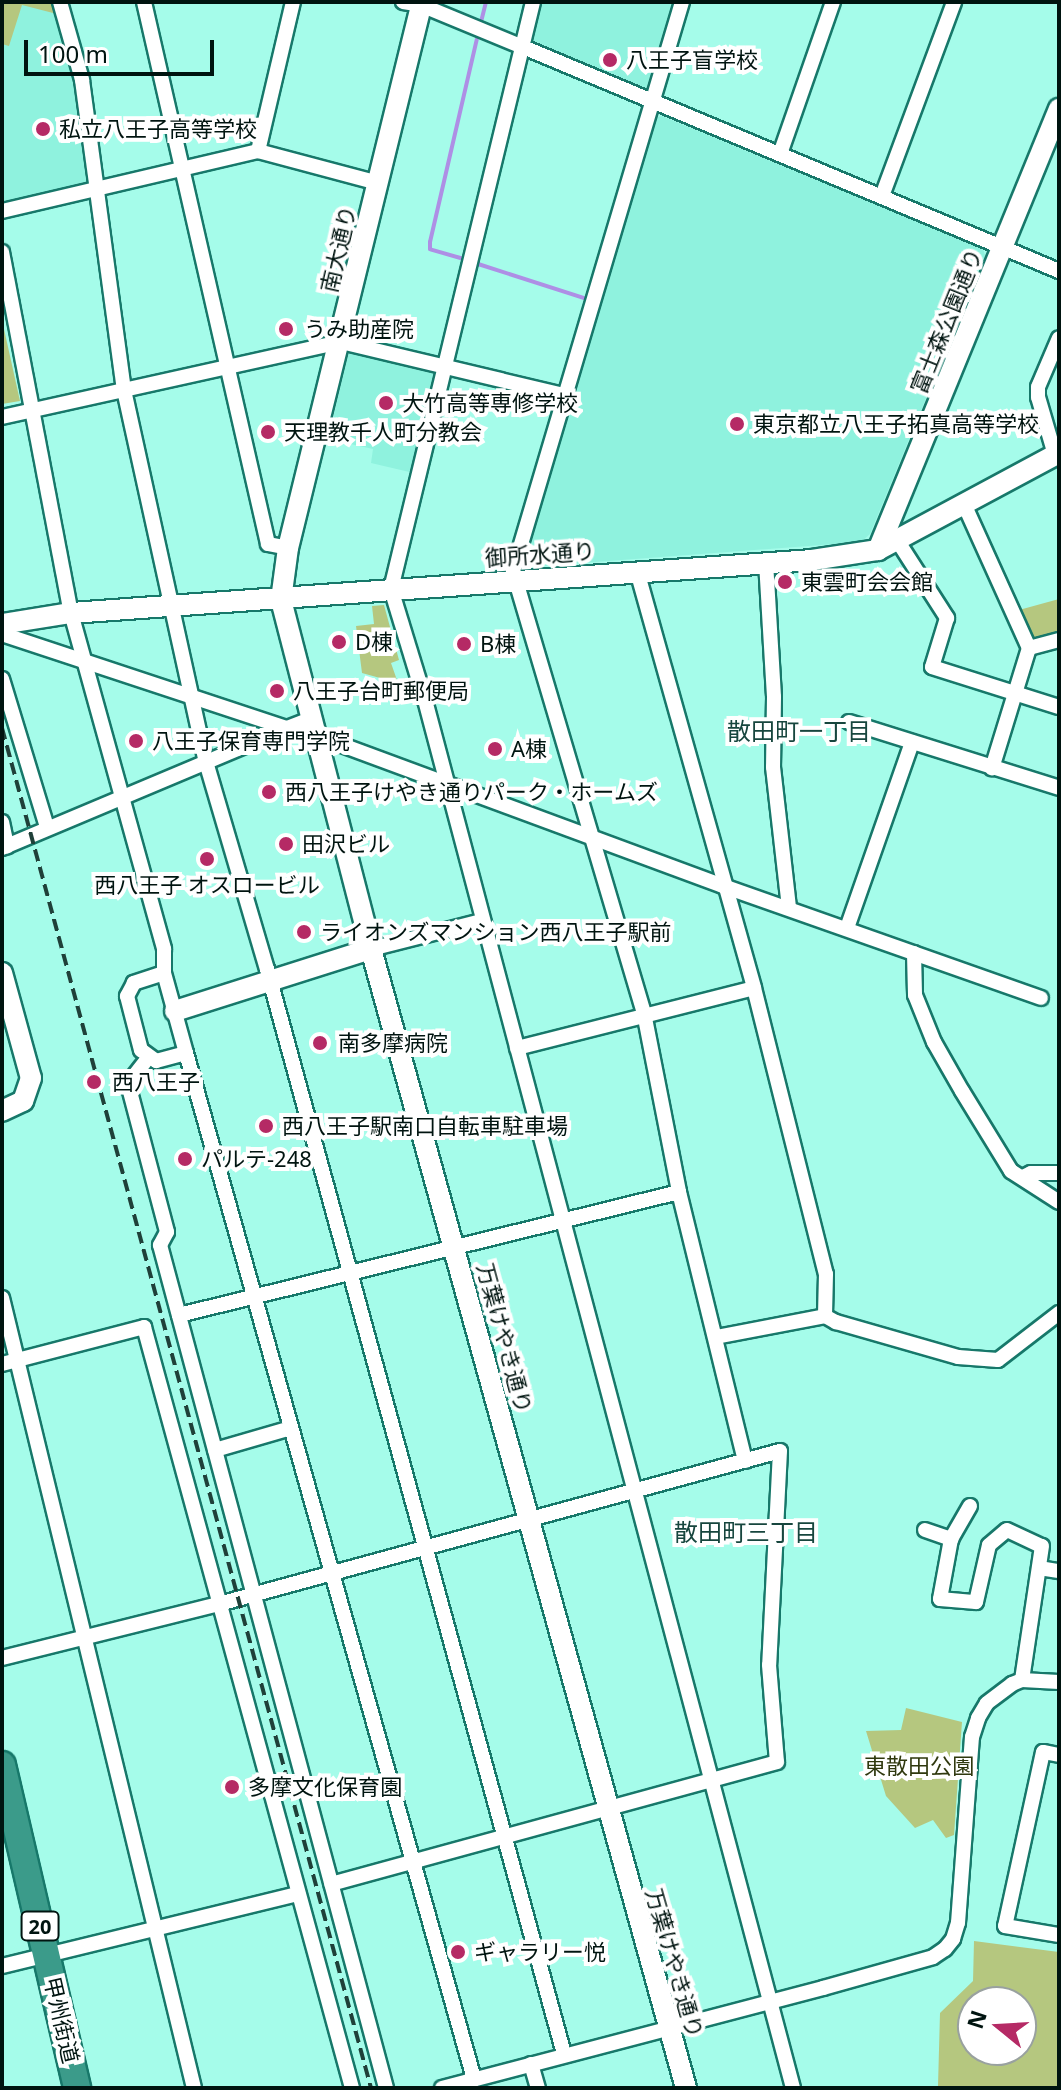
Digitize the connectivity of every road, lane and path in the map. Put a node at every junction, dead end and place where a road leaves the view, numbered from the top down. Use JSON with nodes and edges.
{"nodes":[{"id":1,"x":60,"y":2,"type":"edge"},
{"id":2,"x":144,"y":2,"type":"edge"},
{"id":3,"x":293,"y":2,"type":"edge"},
{"id":4,"x":533,"y":2,"type":"edge"},
{"id":5,"x":682,"y":2,"type":"edge"},
{"id":6,"x":833,"y":2,"type":"edge"},
{"id":7,"x":954,"y":2,"type":"edge"},
{"id":8,"x":415,"y":3,"type":"edge"},
{"id":9,"x":523,"y":47,"type":"junction"},
{"id":10,"x":652,"y":101,"type":"junction"},
{"id":11,"x":1059,"y":109,"type":"edge"},
{"id":12,"x":258,"y":151,"type":"junction"},
{"id":13,"x":780,"y":154,"type":"junction"},
{"id":14,"x":183,"y":170,"type":"junction"},
{"id":15,"x":378,"y":183,"type":"junction"},
{"id":16,"x":97,"y":188,"type":"junction"},
{"id":17,"x":882,"y":196,"type":"junction"},
{"id":18,"x":2,"y":211,"type":"edge"},
{"id":19,"x":1002,"y":248,"type":"junction"},
{"id":20,"x":2,"y":252,"type":"edge"},
{"id":21,"x":1059,"y":271,"type":"edge"},
{"id":22,"x":1059,"y":338,"type":"edge"},
{"id":23,"x":341,"y":342,"type":"junction"},
{"id":24,"x":444,"y":366,"type":"junction"},
{"id":25,"x":225,"y":367,"type":"junction"},
{"id":26,"x":124,"y":390,"type":"junction"},
{"id":27,"x":564,"y":395,"type":"junction"},
{"id":28,"x":32,"y":411,"type":"junction"},
{"id":29,"x":2,"y":417,"type":"edge"},
{"id":30,"x":1057,"y":454,"type":"edge"},
{"id":31,"x":964,"y":504,"type":"junction"},
{"id":32,"x":897,"y":540,"type":"junction"},
{"id":33,"x":288,"y":548,"type":"junction"},
{"id":34,"x":878,"y":550,"type":"junction"},
{"id":35,"x":766,"y":562,"type":"junction"},
{"id":36,"x":637,"y":571,"type":"junction"},
{"id":37,"x":513,"y":580,"type":"junction"},
{"id":38,"x":391,"y":589,"type":"junction"},
{"id":39,"x":281,"y":600,"type":"junction"},
{"id":40,"x":174,"y":607,"type":"junction"},
{"id":41,"x":71,"y":613,"type":"junction"},
{"id":42,"x":2,"y":624,"type":"edge"},
{"id":43,"x":2,"y":634,"type":"edge"},
{"id":44,"x":1059,"y":640,"type":"edge"},
{"id":45,"x":1029,"y":648,"type":"junction"},
{"id":46,"x":85,"y":663,"type":"junction"},
{"id":47,"x":2,"y":679,"type":"edge"},
{"id":48,"x":1015,"y":693,"type":"junction"},
{"id":49,"x":193,"y":696,"type":"junction"},
{"id":50,"x":1059,"y":707,"type":"edge"},
{"id":51,"x":849,"y":722,"type":"dead end"},
{"id":52,"x":312,"y":727,"type":"junction"},
{"id":53,"x":287,"y":728,"type":"junction"},
{"id":54,"x":912,"y":742,"type":"junction"},
{"id":55,"x":206,"y":762,"type":"junction"},
{"id":56,"x":992,"y":768,"type":"junction"},
{"id":57,"x":444,"y":782,"type":"junction"},
{"id":58,"x":1059,"y":788,"type":"edge"},
{"id":59,"x":123,"y":796,"type":"junction"},
{"id":60,"x":2,"y":822,"type":"edge"},
{"id":61,"x":47,"y":827,"type":"junction"},
{"id":62,"x":590,"y":836,"type":"junction"},
{"id":63,"x":4,"y":847,"type":"edge"},
{"id":64,"x":723,"y":886,"type":"junction"},
{"id":65,"x":789,"y":908,"type":"junction"},
{"id":66,"x":482,"y":921,"type":"junction"},
{"id":67,"x":847,"y":928,"type":"junction"},
{"id":68,"x":371,"y":949,"type":"junction"},
{"id":69,"x":914,"y":953,"type":"junction"},
{"id":70,"x":164,"y":973,"type":"junction"},
{"id":71,"x":3,"y":982,"type":"edge"},
{"id":72,"x":271,"y":983,"type":"junction"},
{"id":73,"x":754,"y":988,"type":"junction"},
{"id":74,"x":1041,"y":998,"type":"dead end"},
{"id":75,"x":175,"y":1011,"type":"junction"},
{"id":76,"x":644,"y":1013,"type":"junction"},
{"id":77,"x":517,"y":1048,"type":"junction"},
{"id":78,"x":186,"y":1053,"type":"junction"},
{"id":79,"x":148,"y":1058,"type":"junction"},
{"id":80,"x":2,"y":1111,"type":"edge"},
{"id":81,"x":1059,"y":1173,"type":"edge"},
{"id":82,"x":1023,"y":1177,"type":"junction"},
{"id":83,"x":679,"y":1192,"type":"junction"},
{"id":84,"x":1059,"y":1202,"type":"edge"},
{"id":85,"x":564,"y":1219,"type":"junction"},
{"id":86,"x":455,"y":1248,"type":"junction"},
{"id":87,"x":350,"y":1273,"type":"junction"},
{"id":88,"x":255,"y":1296,"type":"junction"},
{"id":89,"x":2,"y":1298,"type":"edge"},
{"id":90,"x":1059,"y":1313,"type":"edge"},
{"id":91,"x":179,"y":1315,"type":"junction"},
{"id":92,"x":825,"y":1316,"type":"junction"},
{"id":93,"x":716,"y":1337,"type":"junction"},
{"id":94,"x":9,"y":1362,"type":"edge"},
{"id":95,"x":291,"y":1428,"type":"junction"},
{"id":96,"x":215,"y":1450,"type":"junction"},
{"id":97,"x":745,"y":1461,"type":"junction"},
{"id":98,"x":635,"y":1491,"type":"junction"},
{"id":99,"x":970,"y":1506,"type":"dead end"},
{"id":100,"x":530,"y":1519,"type":"junction"},
{"id":101,"x":925,"y":1530,"type":"dead end"},
{"id":102,"x":951,"y":1539,"type":"junction"},
{"id":103,"x":425,"y":1547,"type":"junction"},
{"id":104,"x":1039,"y":1568,"type":"junction"},
{"id":105,"x":1059,"y":1571,"type":"edge"},
{"id":106,"x":332,"y":1573,"type":"junction"},
{"id":107,"x":251,"y":1595,"type":"junction"},
{"id":108,"x":219,"y":1604,"type":"junction"},
{"id":109,"x":84,"y":1637,"type":"junction"},
{"id":110,"x":2,"y":1658,"type":"edge"},
{"id":111,"x":1022,"y":1680,"type":"junction"},
{"id":112,"x":1059,"y":1682,"type":"edge"},
{"id":113,"x":1059,"y":1755,"type":"edge"},
{"id":114,"x":2,"y":1765,"type":"edge"},
{"id":115,"x":711,"y":1780,"type":"junction"},
{"id":116,"x":606,"y":1808,"type":"junction"},
{"id":117,"x":504,"y":1836,"type":"junction"},
{"id":118,"x":413,"y":1861,"type":"junction"},
{"id":119,"x":331,"y":1884,"type":"junction"},
{"id":120,"x":298,"y":1894,"type":"junction"},
{"id":121,"x":154,"y":1929,"type":"junction"},
{"id":122,"x":1059,"y":1935,"type":"edge"},
{"id":123,"x":47,"y":1956,"type":"junction"},
{"id":124,"x":2,"y":1966,"type":"edge"},
{"id":125,"x":770,"y":2002,"type":"junction"},
{"id":126,"x":669,"y":2026,"type":"junction"},
{"id":127,"x":564,"y":2054,"type":"junction"},
{"id":128,"x":531,"y":2064,"type":"junction"},
{"id":129,"x":474,"y":2079,"type":"junction"},
{"id":130,"x":77,"y":2088,"type":"edge"},
{"id":131,"x":194,"y":2088,"type":"edge"},
{"id":132,"x":352,"y":2088,"type":"edge"},
{"id":133,"x":386,"y":2088,"type":"edge"},
{"id":134,"x":442,"y":2088,"type":"edge"},
{"id":135,"x":538,"y":2088,"type":"edge"},
{"id":136,"x":686,"y":2088,"type":"edge"},
{"id":137,"x":793,"y":2088,"type":"edge"}],
"edges":[{"from":1,"to":16,"type":"street"},
{"from":2,"to":14,"type":"street"},
{"from":3,"to":12,"type":"street"},
{"from":4,"to":9,"type":"street"},
{"from":5,"to":10,"type":"street"},
{"from":6,"to":13,"type":"street"},
{"from":7,"to":17,"type":"street"},
{"from":8,"to":9,"type":"street"},
{"from":8,"to":15,"type":"street","name":"南大通り"},
{"from":9,"to":10,"type":"street"},
{"from":9,"to":24,"type":"street"},
{"from":10,"to":13,"type":"street"},
{"from":10,"to":27,"type":"street"},
{"from":11,"to":19,"type":"street","name":"富士森公園通り"},
{"from":12,"to":14,"type":"street"},
{"from":12,"to":15,"type":"street"},
{"from":13,"to":17,"type":"street"},
{"from":14,"to":16,"type":"street"},
{"from":14,"to":25,"type":"street"},
{"from":15,"to":23,"type":"street","name":"南大通り"},
{"from":16,"to":18,"type":"street"},
{"from":16,"to":26,"type":"street"},
{"from":17,"to":19,"type":"street"},
{"from":19,"to":21,"type":"street"},
{"from":19,"to":34,"type":"street","name":"富士森公園通り"},
{"from":20,"to":28,"type":"street"},
{"from":22,"to":30,"type":"street"},
{"from":23,"to":24,"type":"street"},
{"from":23,"to":25,"type":"street"},
{"from":23,"to":33,"type":"street","name":"南大通り"},
{"from":24,"to":27,"type":"street"},
{"from":24,"to":38,"type":"street"},
{"from":25,"to":26,"type":"street"},
{"from":25,"to":33,"type":"street"},
{"from":26,"to":28,"type":"street"},
{"from":26,"to":40,"type":"street"},
{"from":27,"to":37,"type":"street"},
{"from":28,"to":29,"type":"street"},
{"from":28,"to":41,"type":"street"},
{"from":30,"to":31,"type":"street","name":"御所水通り"},
{"from":31,"to":32,"type":"street","name":"御所水通り"},
{"from":31,"to":45,"type":"street"},
{"from":32,"to":34,"type":"street","name":"御所水通り"},
{"from":32,"to":48,"type":"street"},
{"from":33,"to":39,"type":"street","name":"南大通り"},
{"from":34,"to":35,"type":"street","name":"御所水通り"},
{"from":35,"to":36,"type":"street","name":"御所水通り"},
{"from":35,"to":65,"type":"street"},
{"from":36,"to":37,"type":"street","name":"御所水通り"},
{"from":36,"to":64,"type":"street"},
{"from":37,"to":38,"type":"street","name":"御所水通り"},
{"from":37,"to":62,"type":"street"},
{"from":38,"to":39,"type":"street","name":"御所水通り"},
{"from":38,"to":57,"type":"street"},
{"from":39,"to":40,"type":"street","name":"御所水通り"},
{"from":39,"to":52,"type":"street","name":"万葉けやき通り"},
{"from":40,"to":41,"type":"street","name":"御所水通り"},
{"from":40,"to":49,"type":"street"},
{"from":41,"to":42,"type":"street","name":"御所水通り"},
{"from":41,"to":46,"type":"street"},
{"from":43,"to":46,"type":"street"},
{"from":44,"to":45,"type":"street"},
{"from":45,"to":48,"type":"street"},
{"from":46,"to":49,"type":"street"},
{"from":46,"to":59,"type":"street"},
{"from":47,"to":61,"type":"street"},
{"from":48,"to":50,"type":"street"},
{"from":48,"to":56,"type":"street"},
{"from":49,"to":53,"type":"street"},
{"from":49,"to":55,"type":"street"},
{"from":51,"to":54,"type":"street"},
{"from":52,"to":53,"type":"street"},
{"from":52,"to":57,"type":"street"},
{"from":52,"to":68,"type":"street","name":"万葉けやき通り"},
{"from":53,"to":55,"type":"street"},
{"from":54,"to":56,"type":"street"},
{"from":54,"to":67,"type":"street"},
{"from":55,"to":59,"type":"street"},
{"from":55,"to":72,"type":"street"},
{"from":56,"to":58,"type":"street"},
{"from":57,"to":62,"type":"street"},
{"from":57,"to":66,"type":"street"},
{"from":59,"to":61,"type":"street"},
{"from":59,"to":70,"type":"street"},
{"from":60,"to":63,"type":"street"},
{"from":61,"to":63,"type":"street"},
{"from":62,"to":64,"type":"street"},
{"from":62,"to":76,"type":"street"},
{"from":64,"to":65,"type":"street"},
{"from":64,"to":73,"type":"street"},
{"from":65,"to":67,"type":"street"},
{"from":66,"to":68,"type":"street"},
{"from":66,"to":77,"type":"street"},
{"from":67,"to":69,"type":"street"},
{"from":68,"to":72,"type":"street"},
{"from":68,"to":86,"type":"street","name":"万葉けやき通り"},
{"from":69,"to":74,"type":"street"},
{"from":69,"to":82,"type":"street"},
{"from":70,"to":75,"type":"street"},
{"from":70,"to":79,"type":"street"},
{"from":71,"to":80,"type":"street"},
{"from":72,"to":75,"type":"street"},
{"from":72,"to":87,"type":"street"},
{"from":73,"to":76,"type":"street"},
{"from":73,"to":92,"type":"street"},
{"from":75,"to":78,"type":"street"},
{"from":76,"to":77,"type":"street"},
{"from":76,"to":83,"type":"street"},
{"from":77,"to":85,"type":"street"},
{"from":78,"to":79,"type":"street"},
{"from":78,"to":88,"type":"street"},
{"from":79,"to":91,"type":"street"},
{"from":81,"to":82,"type":"street"},
{"from":82,"to":84,"type":"street"},
{"from":83,"to":85,"type":"street"},
{"from":83,"to":93,"type":"street"},
{"from":85,"to":86,"type":"street"},
{"from":85,"to":98,"type":"street"},
{"from":86,"to":87,"type":"street"},
{"from":86,"to":100,"type":"street","name":"万葉けやき通り"},
{"from":87,"to":88,"type":"street"},
{"from":87,"to":103,"type":"street"},
{"from":88,"to":91,"type":"street"},
{"from":88,"to":95,"type":"street"},
{"from":89,"to":94,"type":"street"},
{"from":90,"to":92,"type":"street"},
{"from":91,"to":96,"type":"street"},
{"from":92,"to":93,"type":"street"},
{"from":93,"to":97,"type":"street"},
{"from":94,"to":108,"type":"street"},
{"from":94,"to":109,"type":"street"},
{"from":95,"to":96,"type":"street"},
{"from":95,"to":106,"type":"street"},
{"from":96,"to":107,"type":"street"},
{"from":97,"to":98,"type":"street"},
{"from":97,"to":115,"type":"street"},
{"from":98,"to":100,"type":"street"},
{"from":98,"to":115,"type":"street"},
{"from":99,"to":102,"type":"street"},
{"from":100,"to":103,"type":"street"},
{"from":100,"to":116,"type":"street","name":"万葉けやき通り"},
{"from":101,"to":102,"type":"street"},
{"from":102,"to":104,"type":"street"},
{"from":103,"to":106,"type":"street"},
{"from":103,"to":117,"type":"street"},
{"from":104,"to":105,"type":"street"},
{"from":104,"to":111,"type":"street"},
{"from":106,"to":107,"type":"street"},
{"from":106,"to":118,"type":"street"},
{"from":107,"to":108,"type":"street"},
{"from":107,"to":119,"type":"street"},
{"from":108,"to":109,"type":"street"},
{"from":108,"to":120,"type":"street"},
{"from":109,"to":110,"type":"street"},
{"from":109,"to":121,"type":"street"},
{"from":111,"to":112,"type":"street"},
{"from":111,"to":125,"type":"street"},
{"from":113,"to":122,"type":"street"},
{"from":114,"to":123,"type":"highway","name":"甲州街道","number":"20"},
{"from":115,"to":116,"type":"street"},
{"from":115,"to":125,"type":"street"},
{"from":116,"to":117,"type":"street"},
{"from":116,"to":126,"type":"street","name":"万葉けやき通り"},
{"from":117,"to":118,"type":"street"},
{"from":117,"to":127,"type":"street"},
{"from":118,"to":119,"type":"street"},
{"from":118,"to":129,"type":"street"},
{"from":119,"to":133,"type":"street"},
{"from":120,"to":121,"type":"street"},
{"from":120,"to":132,"type":"street"},
{"from":121,"to":123,"type":"street"},
{"from":121,"to":131,"type":"street"},
{"from":123,"to":124,"type":"street"},
{"from":123,"to":130,"type":"highway","name":"甲州街道","number":"20"},
{"from":125,"to":126,"type":"street"},
{"from":125,"to":137,"type":"street"},
{"from":126,"to":127,"type":"street"},
{"from":126,"to":136,"type":"street","name":"万葉けやき通り"},
{"from":127,"to":128,"type":"street"},
{"from":128,"to":129,"type":"street"},
{"from":128,"to":135,"type":"street"},
{"from":129,"to":134,"type":"street"}]}
